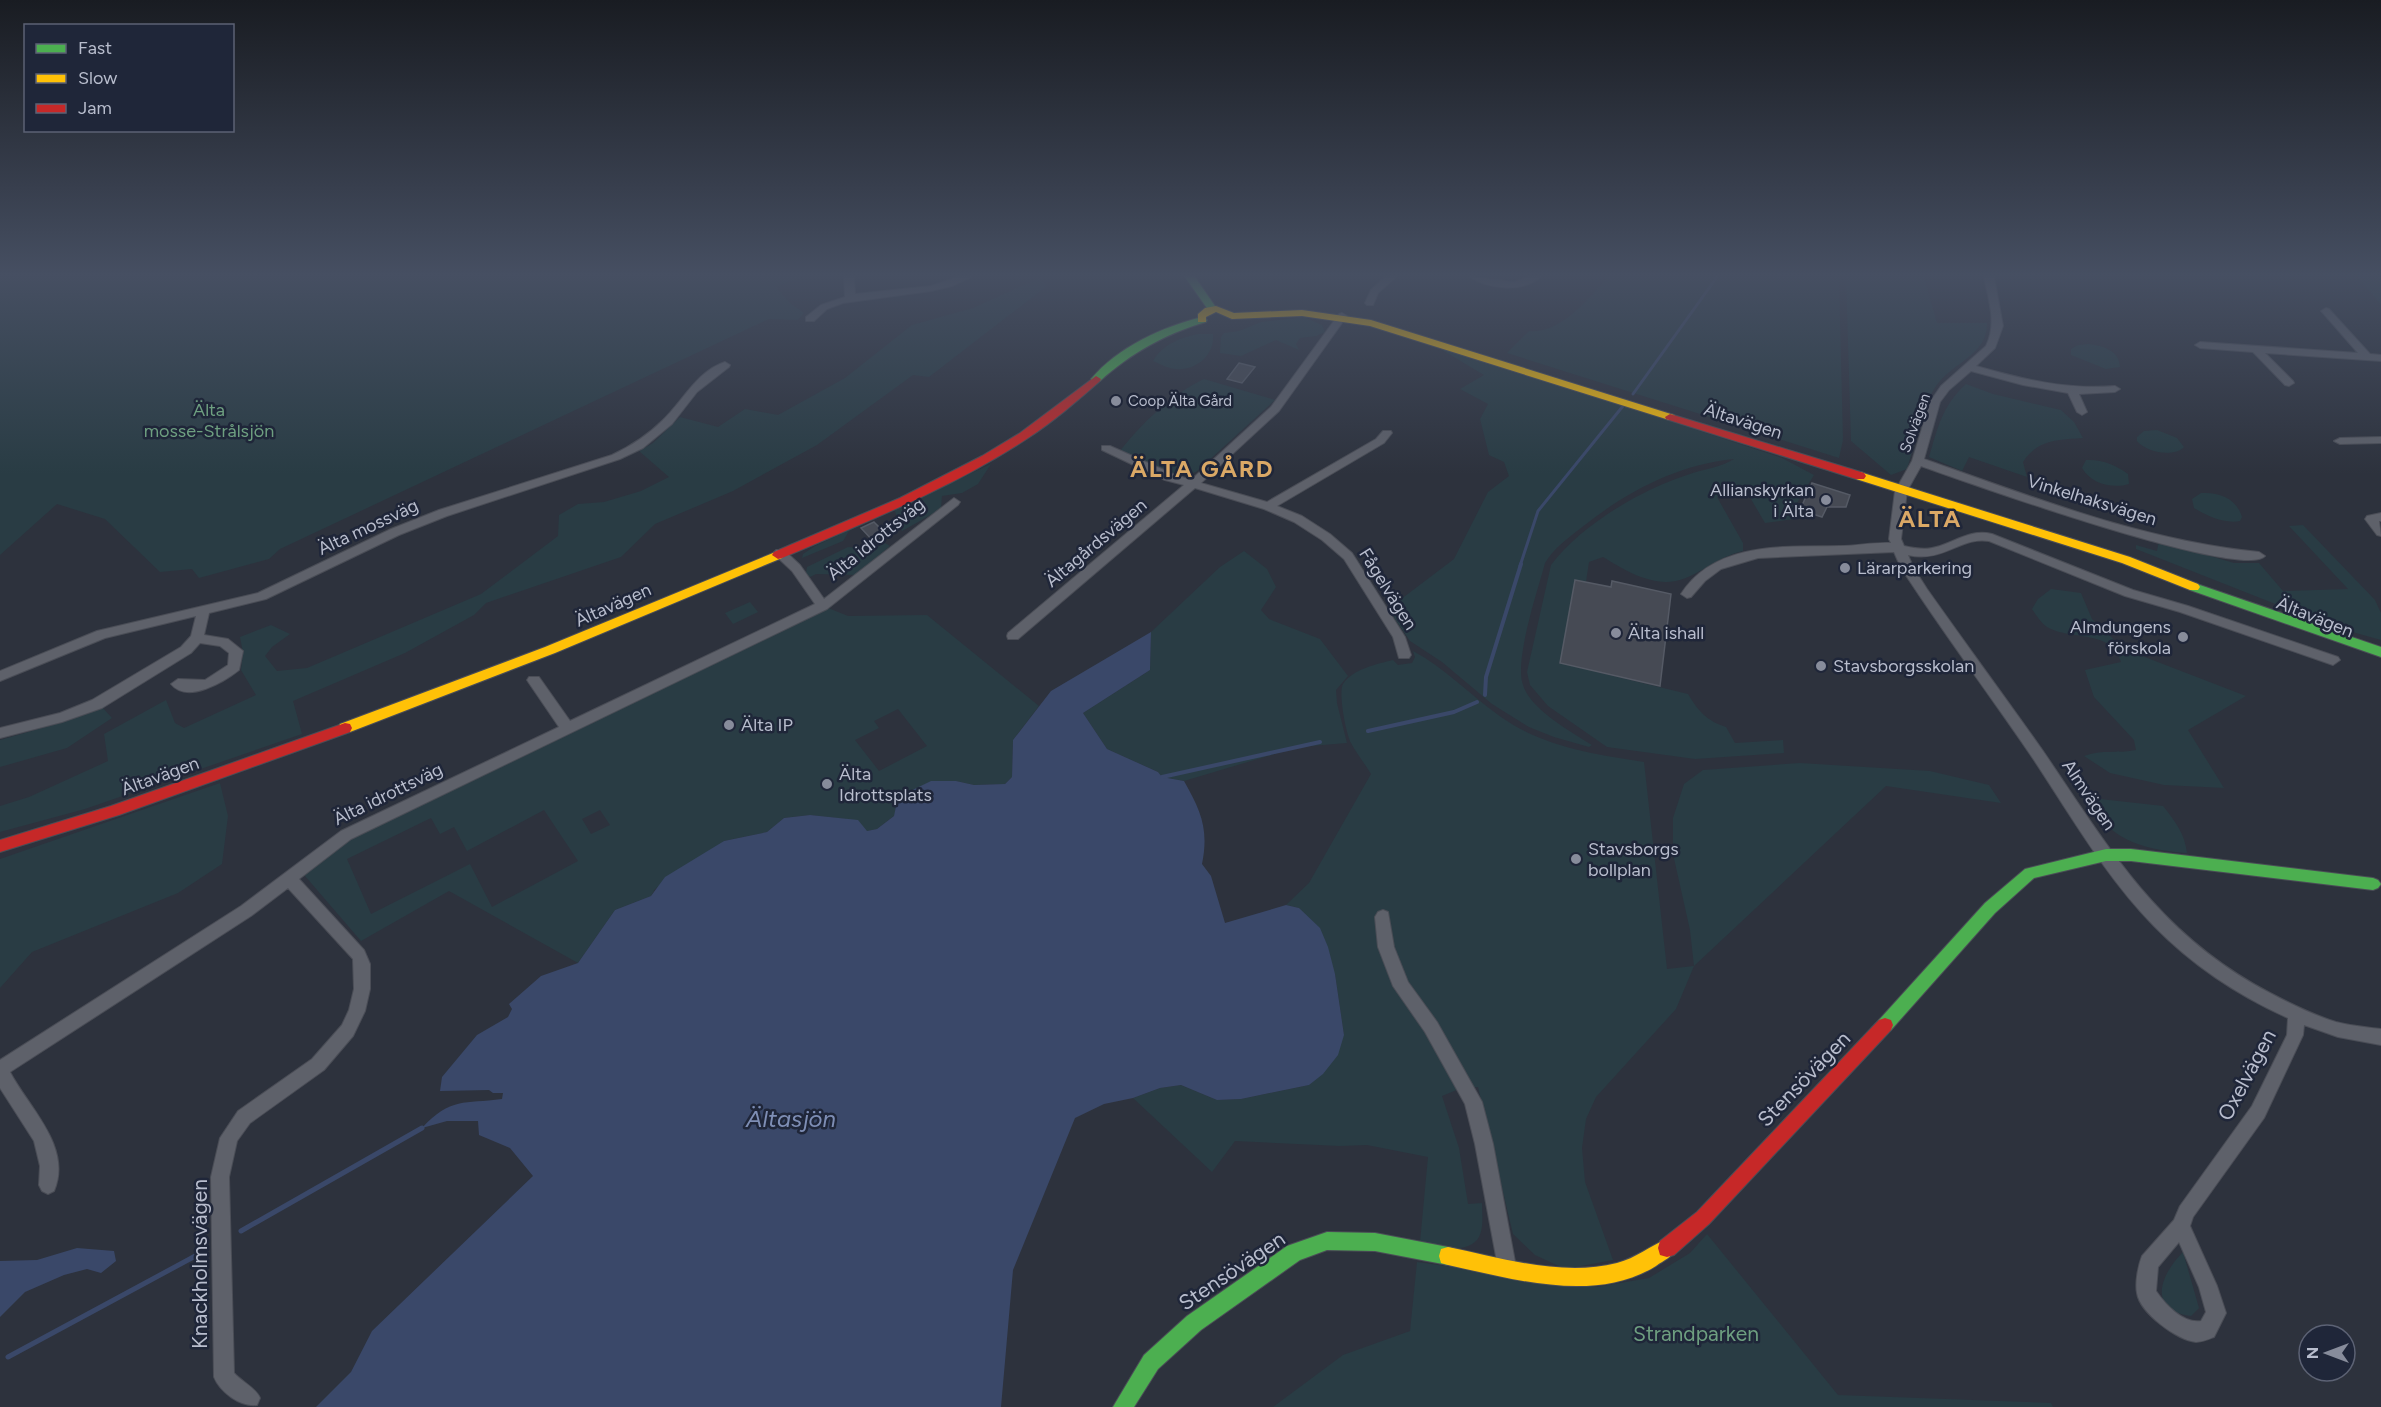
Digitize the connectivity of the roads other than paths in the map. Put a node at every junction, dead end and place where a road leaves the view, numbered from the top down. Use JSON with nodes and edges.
{"nodes":[{"id":1,"x":1144,"y":343,"type":"edge"},
{"id":2,"x":1323,"y":343,"type":"edge"},
{"id":3,"x":1436,"y":343,"type":"edge"},
{"id":4,"x":1993,"y":343,"type":"edge"},
{"id":5,"x":2354,"y":343,"type":"edge"},
{"id":6,"x":2200,"y":345,"type":"dead end"},
{"id":7,"x":2257,"y":350,"type":"junction"},
{"id":8,"x":2367,"y":357,"type":"junction"},
{"id":9,"x":2381,"y":358,"type":"edge"},
{"id":10,"x":725,"y":365,"type":"dead end"},
{"id":11,"x":1969,"y":367,"type":"junction"},
{"id":12,"x":2289,"y":383,"type":"dead end"},
{"id":13,"x":2115,"y":389,"type":"dead end"},
{"id":14,"x":2073,"y":391,"type":"junction"},
{"id":15,"x":2082,"y":412,"type":"dead end"},
{"id":16,"x":1387,"y":433,"type":"dead end"},
{"id":17,"x":2381,"y":440,"type":"edge"},
{"id":18,"x":2340,"y":441,"type":"dead end"},
{"id":19,"x":1106,"y":448,"type":"dead end"},
{"id":20,"x":1918,"y":461,"type":"junction"},
{"id":21,"x":1192,"y":483,"type":"junction"},
{"id":22,"x":1901,"y":491,"type":"junction"},
{"id":23,"x":954,"y":502,"type":"dead end"},
{"id":24,"x":1268,"y":506,"type":"junction"},
{"id":25,"x":2381,"y":517,"type":"edge"},
{"id":26,"x":2381,"y":532,"type":"edge"},
{"id":27,"x":1898,"y":548,"type":"junction"},
{"id":28,"x":780,"y":553,"type":"junction"},
{"id":29,"x":2259,"y":556,"type":"dead end"},
{"id":30,"x":1687,"y":594,"type":"dead end"},
{"id":31,"x":2236,"y":603,"type":"junction"},
{"id":32,"x":823,"y":606,"type":"junction"},
{"id":33,"x":203,"y":611,"type":"junction"},
{"id":34,"x":1013,"y":636,"type":"dead end"},
{"id":35,"x":197,"y":638,"type":"junction"},
{"id":36,"x":2381,"y":652,"type":"edge"},
{"id":37,"x":1404,"y":656,"type":"dead end"},
{"id":38,"x":2333,"y":660,"type":"dead end"},
{"id":39,"x":2381,"y":661,"type":"edge"},
{"id":40,"x":0,"y":676,"type":"edge"},
{"id":41,"x":534,"y":680,"type":"dead end"},
{"id":42,"x":178,"y":684,"type":"dead end"},
{"id":43,"x":568,"y":729,"type":"junction"},
{"id":44,"x":0,"y":733,"type":"edge"},
{"id":45,"x":0,"y":846,"type":"edge"},
{"id":46,"x":2106,"y":855,"type":"junction"},
{"id":47,"x":289,"y":879,"type":"junction"},
{"id":48,"x":2373,"y":884,"type":"dead end"},
{"id":49,"x":1383,"y":917,"type":"dead end"},
{"id":50,"x":2297,"y":1014,"type":"junction"},
{"id":51,"x":2381,"y":1037,"type":"edge"},
{"id":52,"x":0,"y":1070,"type":"edge"},
{"id":53,"x":48,"y":1185,"type":"dead end"},
{"id":54,"x":2181,"y":1226,"type":"junction"},
{"id":55,"x":1507,"y":1268,"type":"junction"},
{"id":56,"x":250,"y":1398,"type":"dead end"},
{"id":57,"x":1123,"y":1407,"type":"edge"}],
"edges":[{"from":1,"to":28,"type":"main road","name":"Ältavägen"},
{"from":2,"to":21,"type":"street","name":"Ältagårdsvägen"},
{"from":3,"to":22,"type":"main road","name":"Ältavägen"},
{"from":4,"to":11,"type":"street","name":"Solvägen"},
{"from":5,"to":8,"type":"street"},
{"from":6,"to":7,"type":"street"},
{"from":7,"to":8,"type":"street"},
{"from":7,"to":12,"type":"street"},
{"from":8,"to":9,"type":"street"},
{"from":10,"to":33,"type":"street","name":"Älta mossväg"},
{"from":11,"to":14,"type":"street"},
{"from":11,"to":20,"type":"street","name":"Solvägen"},
{"from":13,"to":14,"type":"street"},
{"from":14,"to":15,"type":"street"},
{"from":16,"to":24,"type":"street"},
{"from":17,"to":18,"type":"street"},
{"from":19,"to":21,"type":"street","name":"Fågelvägen"},
{"from":20,"to":22,"type":"street","name":"Solvägen"},
{"from":20,"to":29,"type":"street","name":"Vinkelhaksvägen"},
{"from":21,"to":24,"type":"street","name":"Fågelvägen"},
{"from":21,"to":34,"type":"street","name":"Ältagårdsvägen"},
{"from":22,"to":27,"type":"street","name":"Almvägen"},
{"from":22,"to":31,"type":"main road","name":"Ältavägen"},
{"from":23,"to":32,"type":"street","name":"Älta idrottsväg"},
{"from":24,"to":37,"type":"street","name":"Fågelvägen"},
{"from":25,"to":26,"type":"street"},
{"from":27,"to":30,"type":"street"},
{"from":27,"to":38,"type":"street"},
{"from":27,"to":46,"type":"street","name":"Almvägen"},
{"from":28,"to":32,"type":"street","name":"Älta idrottsväg"},
{"from":28,"to":45,"type":"main road","name":"Ältavägen"},
{"from":31,"to":36,"type":"main road","name":"Ältavägen"},
{"from":31,"to":39,"type":"main road","name":"Ältavägen"},
{"from":32,"to":43,"type":"street","name":"Älta idrottsväg"},
{"from":33,"to":35,"type":"street"},
{"from":33,"to":40,"type":"street","name":"Älta mossväg"},
{"from":35,"to":42,"type":"street"},
{"from":35,"to":44,"type":"street"},
{"from":41,"to":43,"type":"street"},
{"from":43,"to":47,"type":"street","name":"Älta idrottsväg"},
{"from":46,"to":48,"type":"main road","name":"Stensövägen"},
{"from":46,"to":50,"type":"street","name":"Almvägen"},
{"from":46,"to":55,"type":"main road","name":"Stensövägen"},
{"from":47,"to":52,"type":"street","name":"Älta idrottsväg"},
{"from":47,"to":56,"type":"street","name":"Knackholmsvägen"},
{"from":49,"to":55,"type":"street"},
{"from":50,"to":51,"type":"street"},
{"from":50,"to":54,"type":"street","name":"Oxelvägen"},
{"from":52,"to":53,"type":"street"},
{"from":54,"to":54,"type":"street","name":"Oxelvägen"},
{"from":55,"to":57,"type":"main road","name":"Stensövägen"}]}
